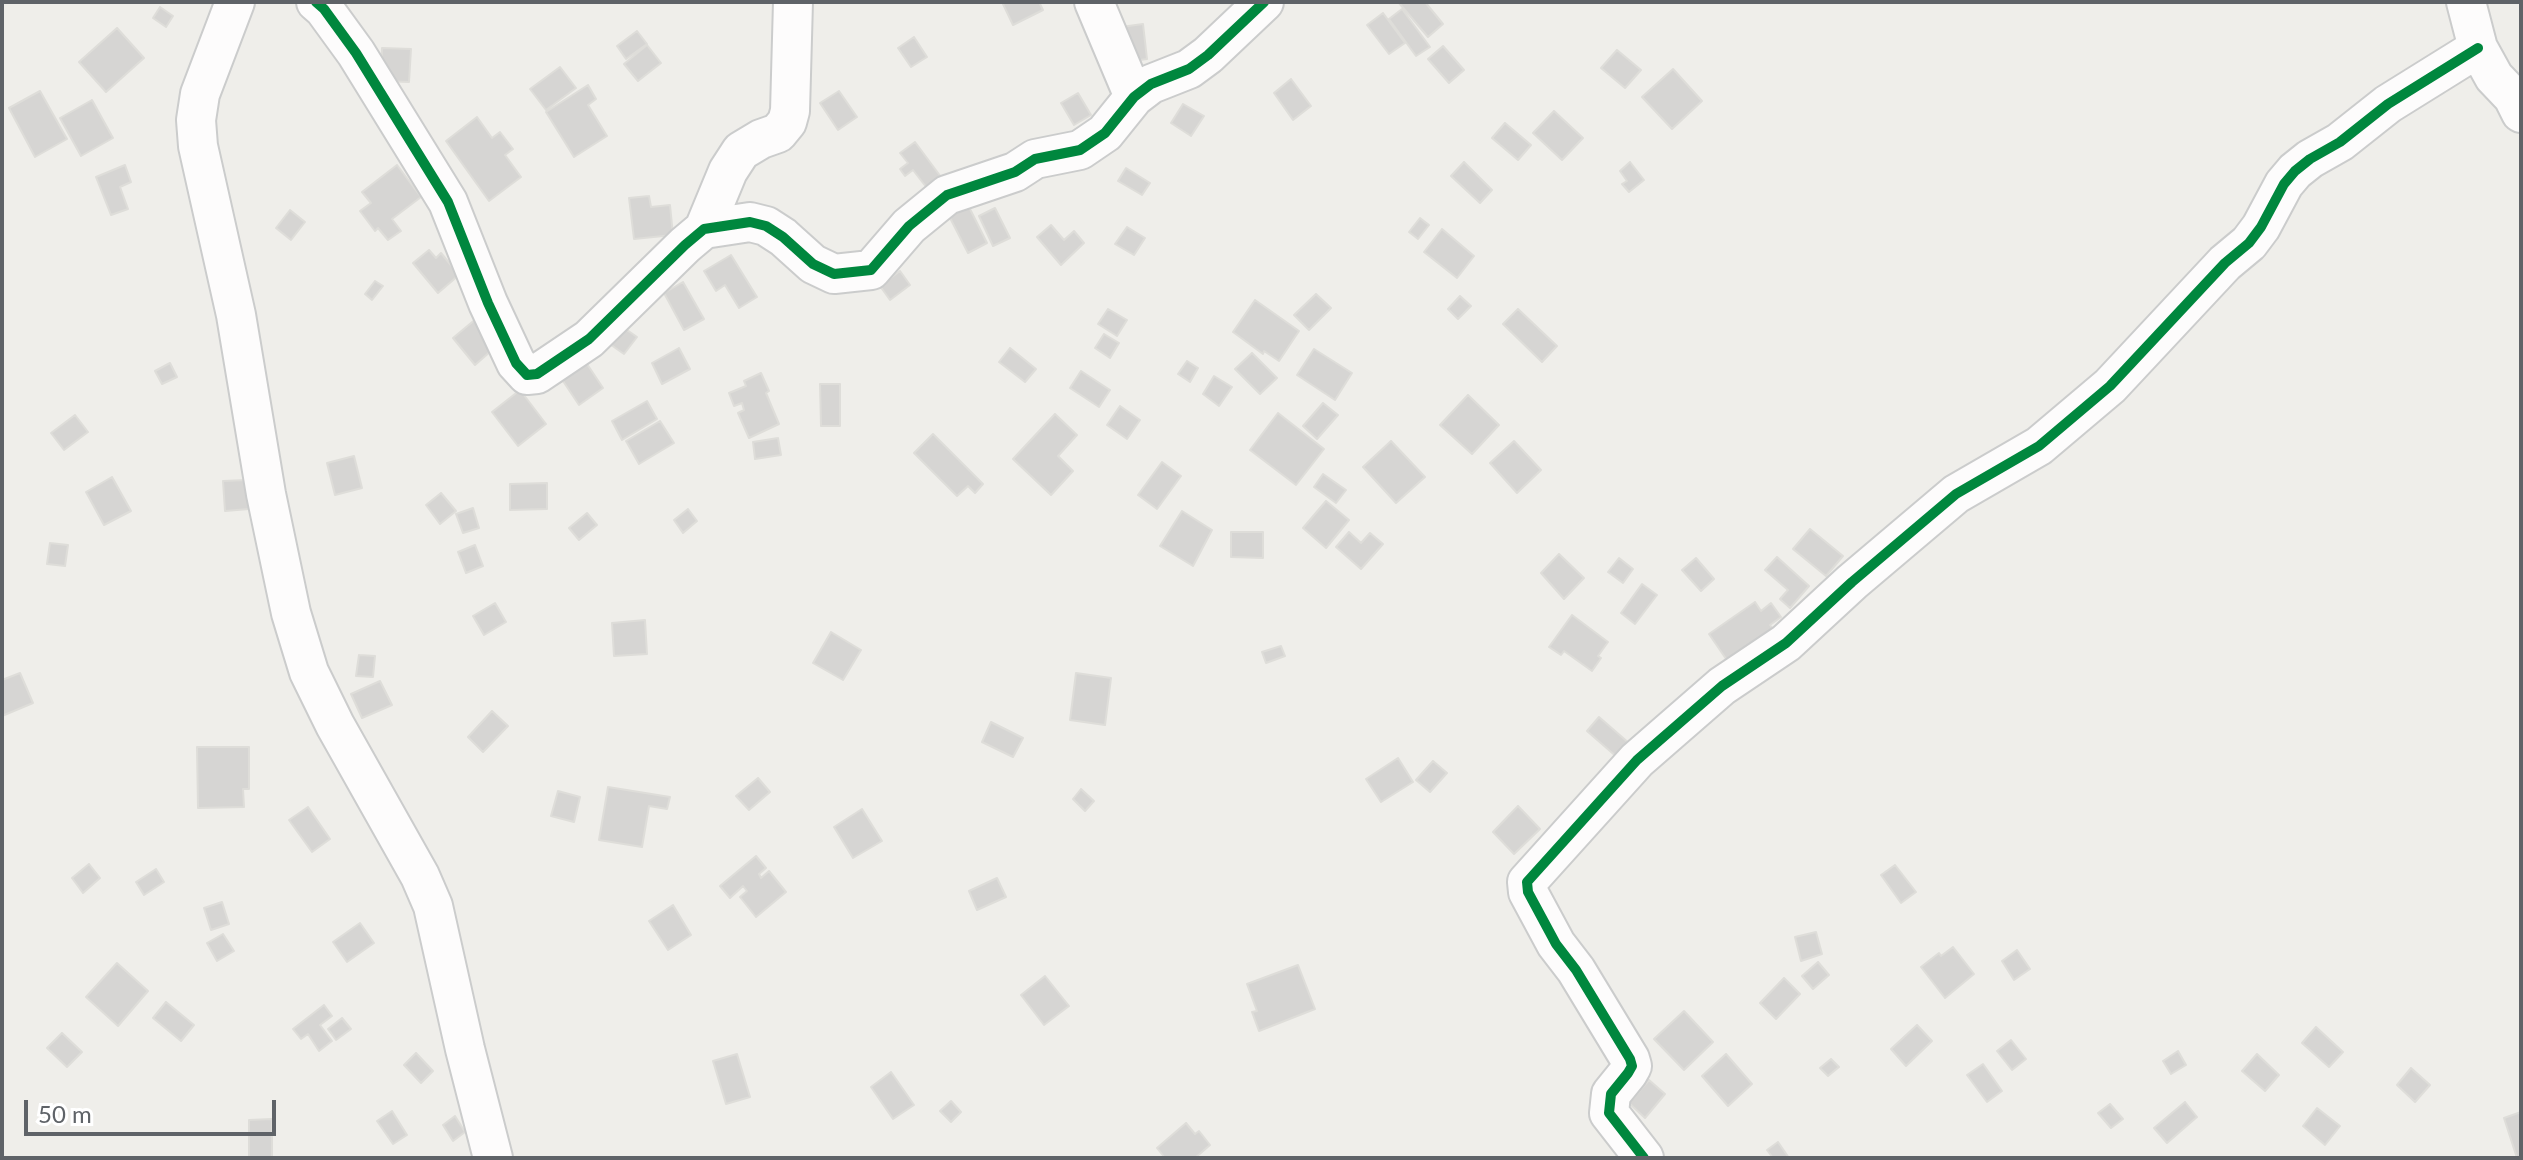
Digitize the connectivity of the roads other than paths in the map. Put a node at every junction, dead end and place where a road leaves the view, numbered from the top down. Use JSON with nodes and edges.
{"nodes":[{"id":1,"x":235,"y":2,"type":"edge"},
{"id":2,"x":316,"y":2,"type":"edge"},
{"id":3,"x":793,"y":2,"type":"edge"},
{"id":4,"x":1094,"y":2,"type":"edge"},
{"id":5,"x":1264,"y":2,"type":"edge"},
{"id":6,"x":2466,"y":2,"type":"edge"},
{"id":7,"x":2478,"y":48,"type":"junction"},
{"id":8,"x":1134,"y":97,"type":"junction"},
{"id":9,"x":2521,"y":113,"type":"edge"},
{"id":10,"x":704,"y":229,"type":"junction"},
{"id":11,"x":493,"y":1158,"type":"edge"},
{"id":12,"x":1644,"y":1158,"type":"edge"}],
"edges":[{"from":1,"to":11,"type":"street"},
{"from":2,"to":10,"type":"street"},
{"from":3,"to":10,"type":"street"},
{"from":4,"to":8,"type":"street"},
{"from":5,"to":8,"type":"street"},
{"from":6,"to":7,"type":"street"},
{"from":7,"to":9,"type":"street"},
{"from":7,"to":12,"type":"street"},
{"from":8,"to":10,"type":"street"}]}
